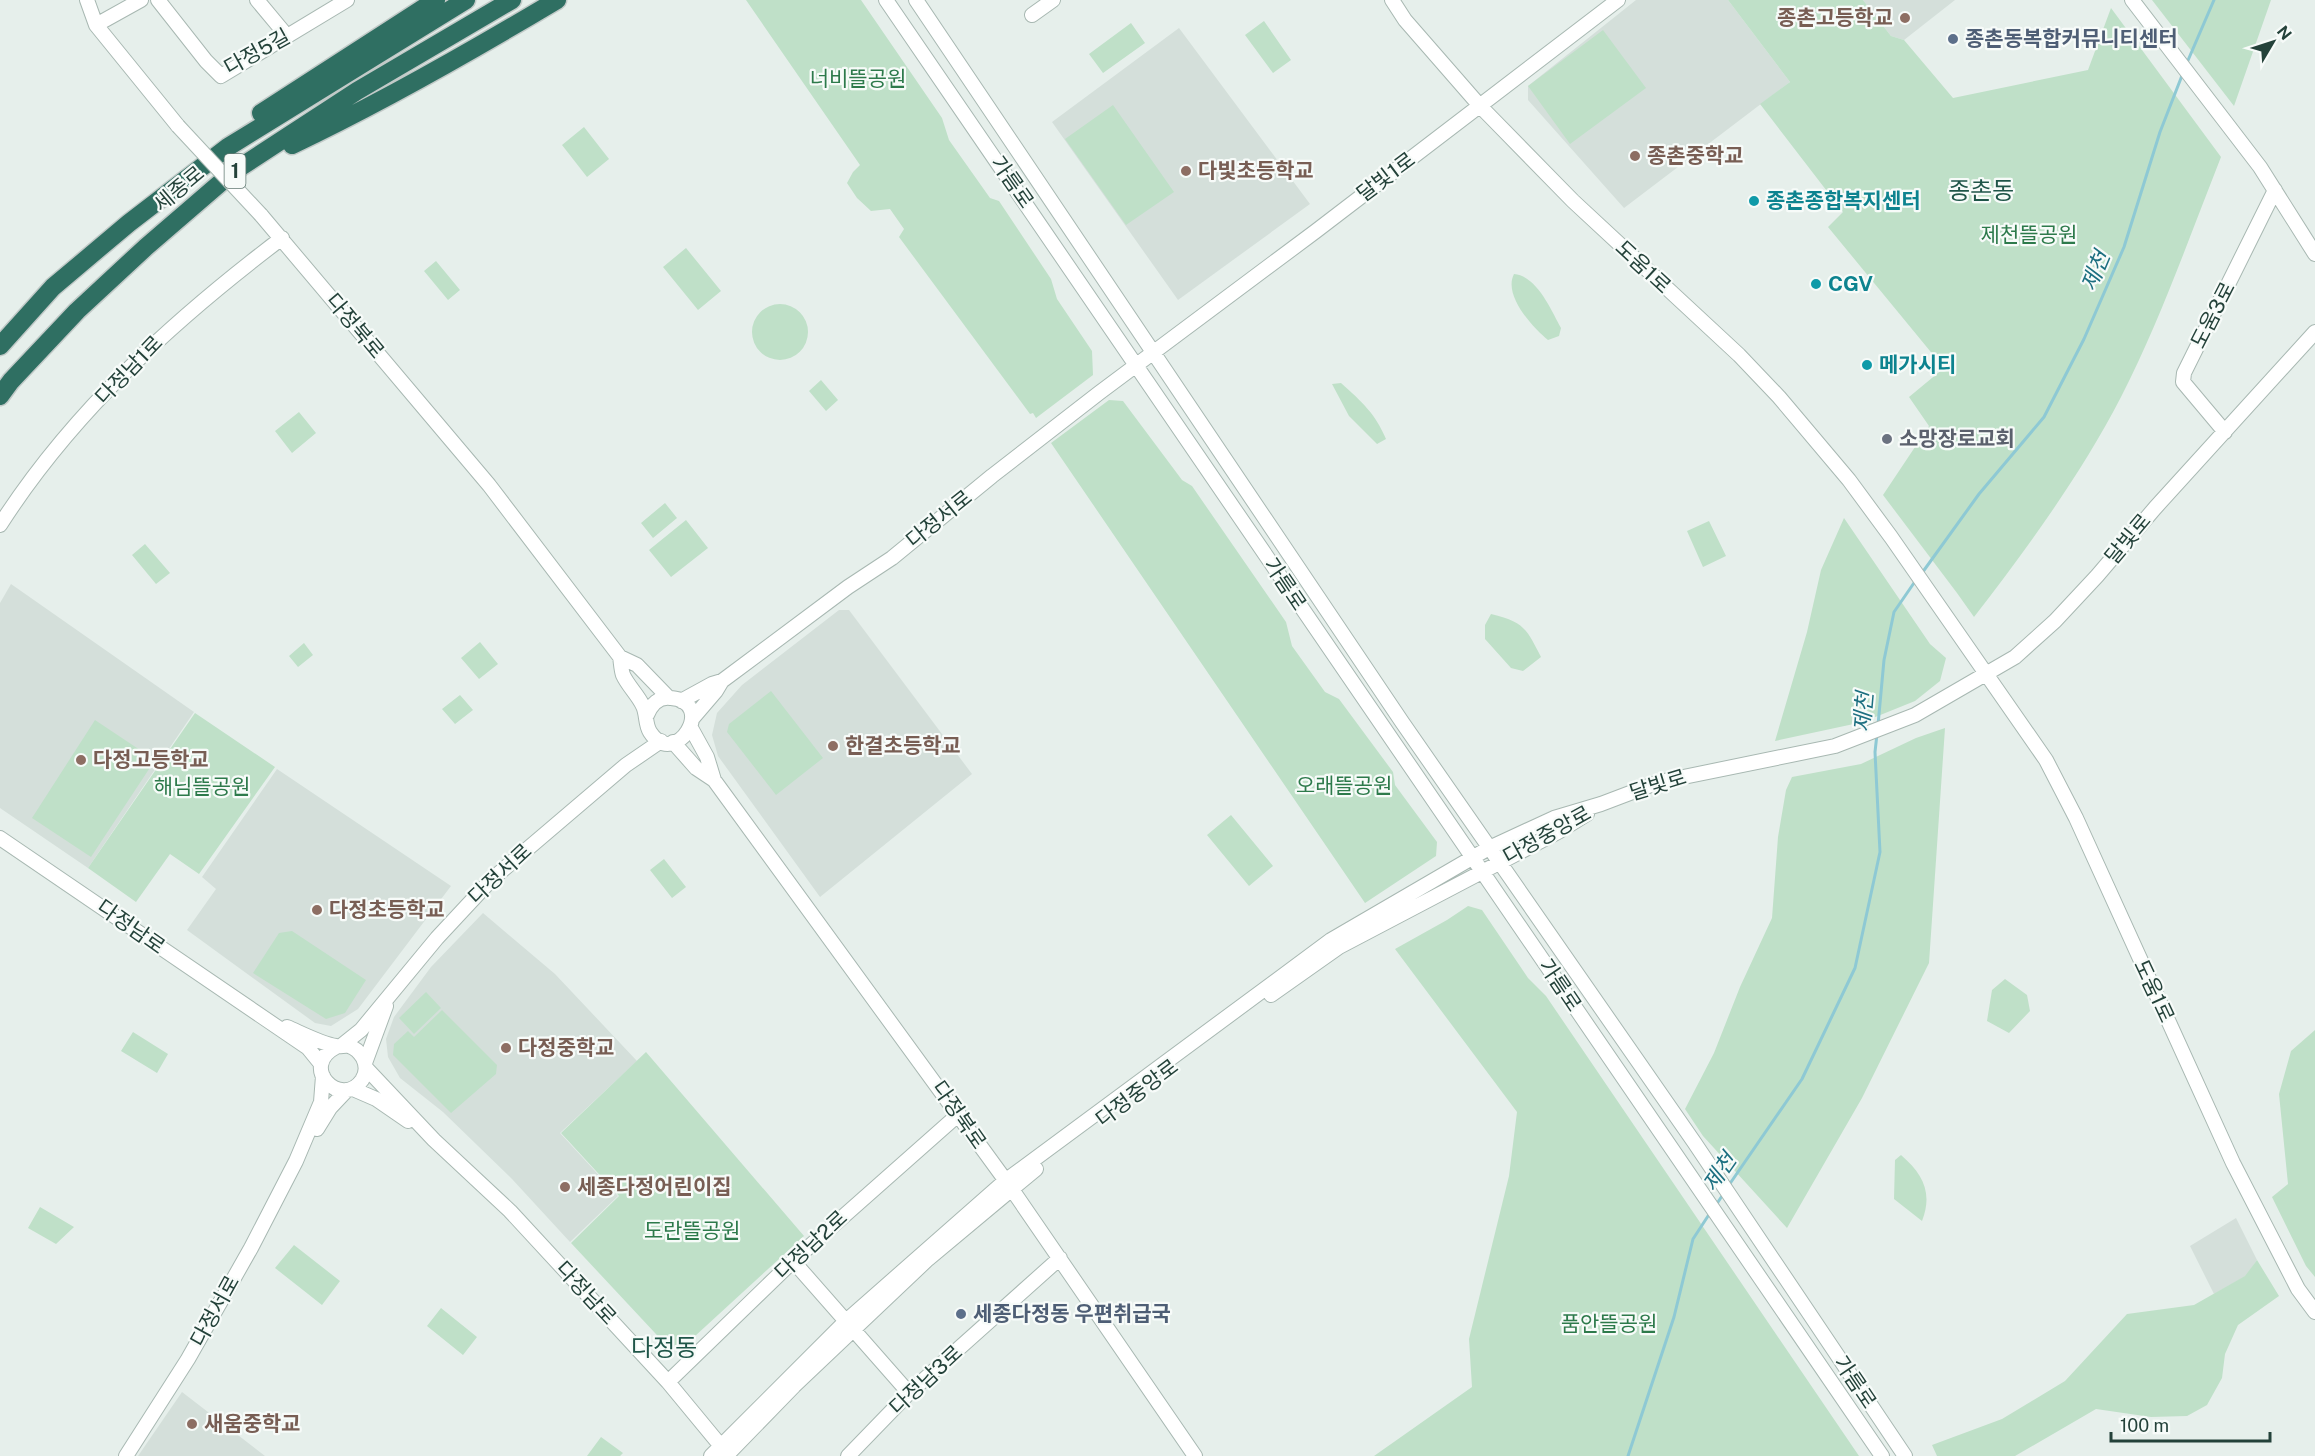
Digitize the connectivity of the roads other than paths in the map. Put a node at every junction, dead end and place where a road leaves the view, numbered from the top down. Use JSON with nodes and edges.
{"nodes":[{"id":1,"x":87,"y":0,"type":"edge"},
{"id":2,"x":141,"y":0,"type":"edge"},
{"id":3,"x":158,"y":0,"type":"edge"},
{"id":4,"x":257,"y":0,"type":"edge"},
{"id":5,"x":347,"y":0,"type":"edge"},
{"id":6,"x":436,"y":0,"type":"edge"},
{"id":7,"x":466,"y":0,"type":"edge"},
{"id":8,"x":512,"y":0,"type":"edge"},
{"id":9,"x":557,"y":0,"type":"edge"},
{"id":10,"x":886,"y":0,"type":"edge"},
{"id":11,"x":916,"y":0,"type":"edge"},
{"id":12,"x":1053,"y":0,"type":"edge"},
{"id":13,"x":1392,"y":0,"type":"edge"},
{"id":14,"x":1618,"y":0,"type":"edge"},
{"id":15,"x":2132,"y":0,"type":"edge"},
{"id":16,"x":1032,"y":15,"type":"dead end"},
{"id":17,"x":96,"y":25,"type":"junction"},
{"id":18,"x":287,"y":36,"type":"junction"},
{"id":19,"x":1480,"y":106,"type":"junction"},
{"id":20,"x":233,"y":172,"type":"junction"},
{"id":21,"x":2275,"y":190,"type":"junction"},
{"id":22,"x":129,"y":222,"type":"junction"},
{"id":23,"x":282,"y":238,"type":"junction"},
{"id":24,"x":2315,"y":254,"type":"edge"},
{"id":25,"x":2315,"y":332,"type":"edge"},
{"id":26,"x":0,"y":346,"type":"edge"},
{"id":27,"x":1153,"y":352,"type":"junction"},
{"id":28,"x":1136,"y":365,"type":"junction"},
{"id":29,"x":0,"y":396,"type":"edge"},
{"id":30,"x":2225,"y":432,"type":"junction"},
{"id":31,"x":0,"y":525,"type":"edge"},
{"id":32,"x":620,"y":657,"type":"junction"},
{"id":33,"x":1987,"y":675,"type":"junction"},
{"id":34,"x":722,"y":681,"type":"junction"},
{"id":35,"x":674,"y":699,"type":"junction"},
{"id":36,"x":648,"y":721,"type":"junction"},
{"id":37,"x":691,"y":723,"type":"junction"},
{"id":38,"x":667,"y":742,"type":"junction"},
{"id":39,"x":626,"y":765,"type":"junction"},
{"id":40,"x":714,"y":780,"type":"junction"},
{"id":41,"x":1601,"y":804,"type":"junction"},
{"id":42,"x":0,"y":838,"type":"edge"},
{"id":43,"x":1489,"y":848,"type":"junction"},
{"id":44,"x":1472,"y":857,"type":"junction"},
{"id":45,"x":1499,"y":863,"type":"junction"},
{"id":46,"x":1482,"y":872,"type":"junction"},
{"id":47,"x":389,"y":998,"type":"junction"},
{"id":48,"x":262,"y":1017,"type":"junction"},
{"id":49,"x":339,"y":1046,"type":"junction"},
{"id":50,"x":366,"y":1066,"type":"junction"},
{"id":51,"x":322,"y":1070,"type":"junction"},
{"id":52,"x":350,"y":1089,"type":"junction"},
{"id":53,"x":959,"y":1114,"type":"junction"},
{"id":54,"x":434,"y":1140,"type":"junction"},
{"id":55,"x":296,"y":1161,"type":"junction"},
{"id":56,"x":1008,"y":1184,"type":"junction"},
{"id":57,"x":1060,"y":1258,"type":"junction"},
{"id":58,"x":793,"y":1261,"type":"junction"},
{"id":59,"x":2315,"y":1312,"type":"edge"},
{"id":60,"x":850,"y":1325,"type":"junction"},
{"id":61,"x":668,"y":1382,"type":"junction"},
{"id":62,"x":909,"y":1393,"type":"junction"},
{"id":63,"x":726,"y":1453,"type":"edge"},
{"id":64,"x":126,"y":1456,"type":"edge"},
{"id":65,"x":711,"y":1456,"type":"edge"},
{"id":66,"x":848,"y":1456,"type":"edge"},
{"id":67,"x":1196,"y":1456,"type":"edge"},
{"id":68,"x":1882,"y":1456,"type":"edge"},
{"id":69,"x":1905,"y":1456,"type":"edge"}],
"edges":[{"from":1,"to":17,"type":"street","name":"다정북로"},
{"from":2,"to":17,"type":"street"},
{"from":3,"to":18,"type":"street","name":"다정5길"},
{"from":4,"to":18,"type":"street"},
{"from":5,"to":18,"type":"street","name":"다정5길"},
{"from":6,"to":22,"type":"highway"},
{"from":7,"to":22,"type":"highway","name":"세종로","number":"1"},
{"from":8,"to":20,"type":"highway","name":"세종로","number":"1"},
{"from":9,"to":20,"type":"highway"},
{"from":10,"to":28,"type":"street","name":"가름로"},
{"from":11,"to":27,"type":"street","name":"가름로"},
{"from":12,"to":16,"type":"street"},
{"from":13,"to":19,"type":"street","name":"도움1로"},
{"from":14,"to":19,"type":"street","name":"달빛1로"},
{"from":15,"to":21,"type":"street"},
{"from":17,"to":23,"type":"street","name":"다정북로","bridge":true},
{"from":19,"to":27,"type":"street","name":"달빛1로"},
{"from":19,"to":33,"type":"street","name":"도움1로"},
{"from":20,"to":29,"type":"highway","name":"세종로","number":"1"},
{"from":21,"to":24,"type":"street"},
{"from":21,"to":30,"type":"street","name":"도움3로"},
{"from":22,"to":26,"type":"highway","name":"세종로","number":"1"},
{"from":23,"to":31,"type":"street","name":"다정남1로"},
{"from":23,"to":32,"type":"street","name":"다정북로"},
{"from":25,"to":30,"type":"street","name":"달빛로"},
{"from":27,"to":28,"type":"street","name":"다정서로"},
{"from":27,"to":43,"type":"street","name":"가름로"},
{"from":28,"to":34,"type":"street","name":"다정서로"},
{"from":28,"to":44,"type":"street","name":"가름로"},
{"from":30,"to":33,"type":"street","name":"달빛로"},
{"from":32,"to":35,"type":"street"},
{"from":32,"to":36,"type":"street"},
{"from":33,"to":41,"type":"street","name":"달빛로"},
{"from":33,"to":59,"type":"street","name":"도움1로"},
{"from":34,"to":35,"type":"street"},
{"from":34,"to":37,"type":"street"},
{"from":35,"to":36,"type":"street"},
{"from":35,"to":37,"type":"street"},
{"from":36,"to":38,"type":"street"},
{"from":36,"to":39,"type":"street"},
{"from":37,"to":38,"type":"street"},
{"from":37,"to":40,"type":"street"},
{"from":38,"to":39,"type":"street"},
{"from":38,"to":40,"type":"street"},
{"from":39,"to":47,"type":"street","name":"다정서로"},
{"from":40,"to":53,"type":"street","name":"다정북로"},
{"from":41,"to":43,"type":"street","name":"달빛로"},
{"from":41,"to":45,"type":"street","name":"다정중앙로"},
{"from":42,"to":48,"type":"street","name":"다정남로"},
{"from":43,"to":44,"type":"street","name":"다정중앙로"},
{"from":43,"to":45,"type":"street","name":"가름로"},
{"from":44,"to":46,"type":"street","name":"가름로"},
{"from":44,"to":56,"type":"street","name":"다정중앙로"},
{"from":45,"to":46,"type":"street","name":"다정중앙로"},
{"from":45,"to":69,"type":"street","name":"가름로"},
{"from":46,"to":56,"type":"street","name":"다정중앙로"},
{"from":46,"to":68,"type":"street","name":"가름로"},
{"from":47,"to":49,"type":"street","name":"다정서로"},
{"from":47,"to":50,"type":"street"},
{"from":48,"to":49,"type":"street"},
{"from":48,"to":51,"type":"street"},
{"from":49,"to":50,"type":"street"},
{"from":49,"to":51,"type":"street"},
{"from":50,"to":52,"type":"street"},
{"from":50,"to":54,"type":"street"},
{"from":51,"to":52,"type":"street"},
{"from":51,"to":55,"type":"street"},
{"from":52,"to":54,"type":"street"},
{"from":52,"to":55,"type":"street"},
{"from":53,"to":56,"type":"street","name":"다정북로"},
{"from":53,"to":58,"type":"street","name":"다정남2로"},
{"from":54,"to":61,"type":"street","name":"다정남로"},
{"from":55,"to":64,"type":"street","name":"다정서로"},
{"from":56,"to":57,"type":"street","name":"다정북로"},
{"from":56,"to":60,"type":"street","name":"다정중앙로"},
{"from":57,"to":62,"type":"street","name":"다정남3로"},
{"from":57,"to":67,"type":"street","name":"다정북로"},
{"from":58,"to":60,"type":"street"},
{"from":58,"to":61,"type":"street","name":"다정남2로"},
{"from":60,"to":62,"type":"street"},
{"from":60,"to":63,"type":"street","name":"다정중앙로"},
{"from":61,"to":63,"type":"street","name":"다정남로"},
{"from":62,"to":66,"type":"street","name":"다정남3로"},
{"from":63,"to":65,"type":"street","name":"다정중앙로"}]}
